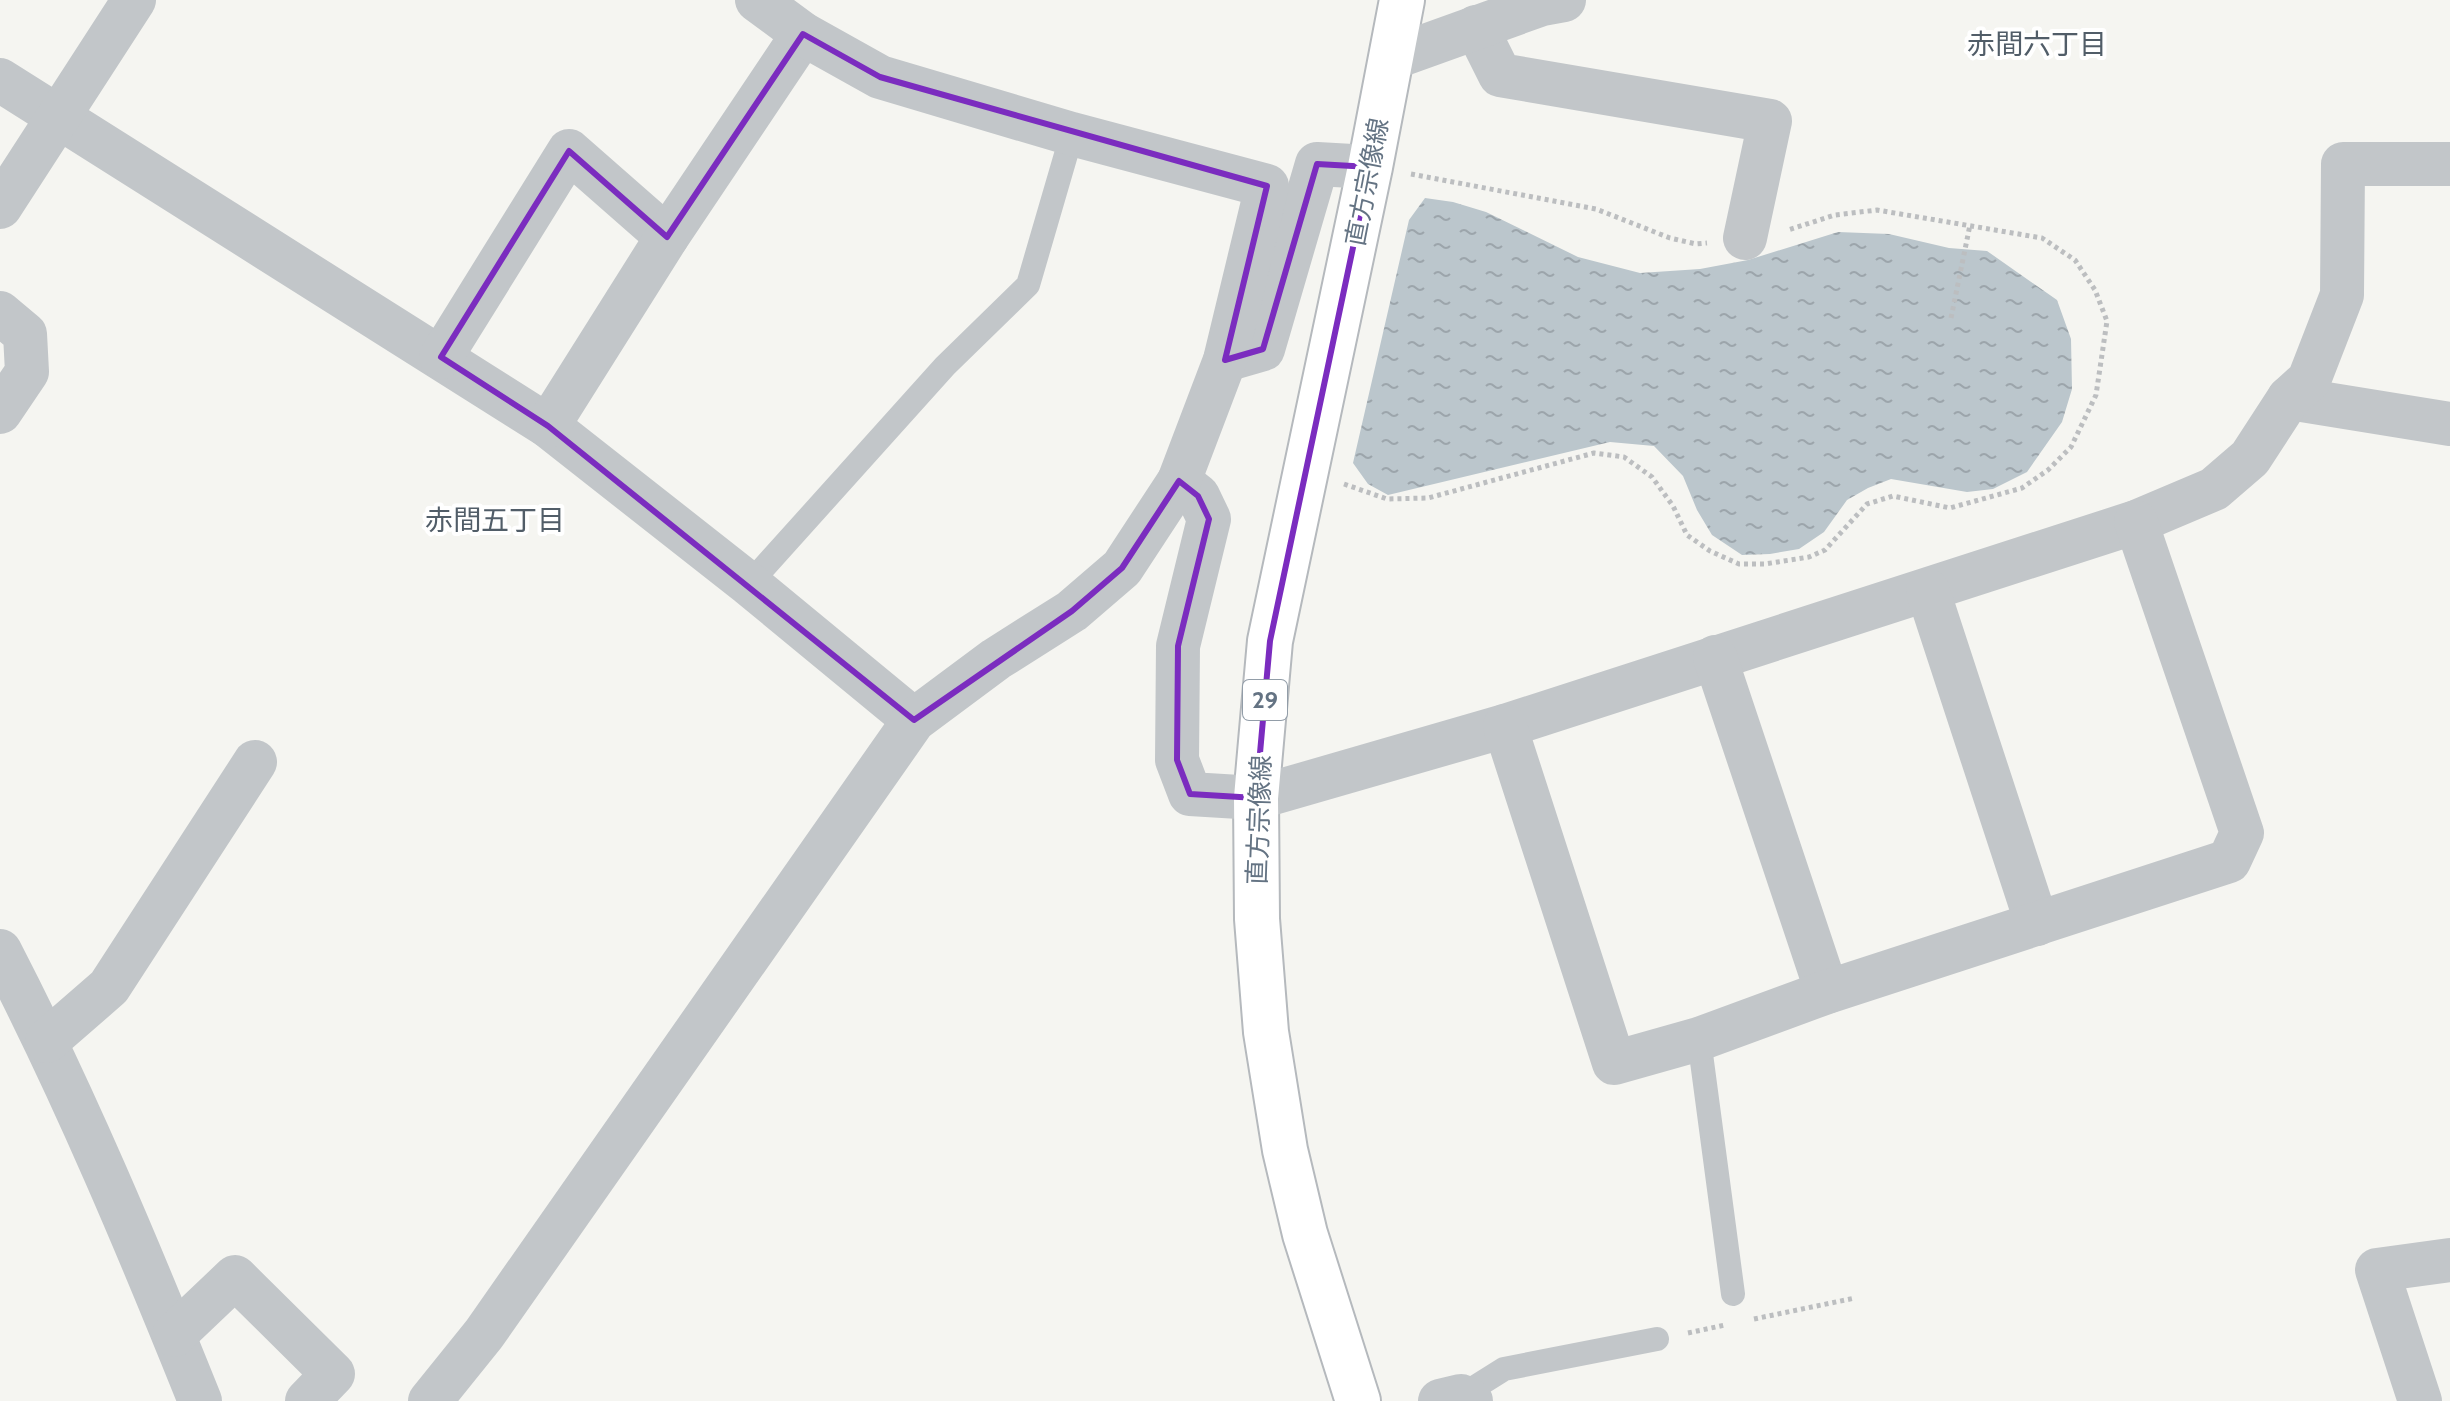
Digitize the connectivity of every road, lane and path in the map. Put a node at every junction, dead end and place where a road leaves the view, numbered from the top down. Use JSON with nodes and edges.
{"nodes":[{"id":1,"x":134,"y":0,"type":"edge"},
{"id":2,"x":757,"y":0,"type":"edge"},
{"id":3,"x":1402,"y":0,"type":"edge"},
{"id":4,"x":1564,"y":0,"type":"edge"},
{"id":5,"x":1476,"y":27,"type":"junction"},
{"id":6,"x":803,"y":34,"type":"junction"},
{"id":7,"x":1392,"y":58,"type":"junction"},
{"id":8,"x":0,"y":80,"type":"edge"},
{"id":9,"x":60,"y":118,"type":"junction"},
{"id":10,"x":1072,"y":134,"type":"junction"},
{"id":11,"x":2450,"y":164,"type":"edge"},
{"id":12,"x":1370,"y":167,"type":"junction"},
{"id":13,"x":0,"y":207,"type":"edge"},
{"id":14,"x":1970,"y":225,"type":"junction"},
{"id":15,"x":667,"y":237,"type":"junction"},
{"id":16,"x":1745,"y":238,"type":"junction"},
{"id":17,"x":0,"y":313,"type":"edge"},
{"id":18,"x":1951,"y":318,"type":"dead end"},
{"id":19,"x":441,"y":357,"type":"junction"},
{"id":20,"x":1225,"y":360,"type":"junction"},
{"id":21,"x":2289,"y":398,"type":"junction"},
{"id":22,"x":0,"y":412,"type":"edge"},
{"id":23,"x":2450,"y":424,"type":"edge"},
{"id":24,"x":548,"y":426,"type":"junction"},
{"id":25,"x":1307,"y":472,"type":"junction"},
{"id":26,"x":1179,"y":481,"type":"junction"},
{"id":27,"x":2136,"y":522,"type":"junction"},
{"id":28,"x":749,"y":584,"type":"junction"},
{"id":29,"x":1928,"y":591,"type":"junction"},
{"id":30,"x":1715,"y":657,"type":"junction"},
{"id":31,"x":914,"y":720,"type":"junction"},
{"id":32,"x":1505,"y":726,"type":"junction"},
{"id":33,"x":255,"y":762,"type":"dead end"},
{"id":34,"x":1256,"y":798,"type":"junction"},
{"id":35,"x":2037,"y":924,"type":"junction"},
{"id":36,"x":0,"y":951,"type":"edge"},
{"id":37,"x":1827,"y":992,"type":"junction"},
{"id":38,"x":1699,"y":1039,"type":"junction"},
{"id":39,"x":47,"y":1041,"type":"junction"},
{"id":40,"x":2450,"y":1260,"type":"edge"},
{"id":41,"x":1733,"y":1294,"type":"dead end"},
{"id":42,"x":174,"y":1335,"type":"junction"},
{"id":43,"x":1657,"y":1339,"type":"dead end"},
{"id":44,"x":1458,"y":1399,"type":"edge"},
{"id":45,"x":200,"y":1401,"type":"edge"},
{"id":46,"x":307,"y":1401,"type":"edge"},
{"id":47,"x":430,"y":1401,"type":"edge"},
{"id":48,"x":1358,"y":1401,"type":"edge"},
{"id":49,"x":2420,"y":1401,"type":"edge"}],
"edges":[{"from":1,"to":9,"type":"street"},
{"from":2,"to":6,"type":"street"},
{"from":3,"to":7,"type":"main road","name":"直方宗像線","number":"29"},
{"from":4,"to":5,"type":"street"},
{"from":5,"to":7,"type":"street"},
{"from":5,"to":16,"type":"street"},
{"from":6,"to":10,"type":"street"},
{"from":6,"to":15,"type":"street"},
{"from":7,"to":12,"type":"main road","name":"直方宗像線","number":"29"},
{"from":8,"to":9,"type":"street"},
{"from":9,"to":13,"type":"street"},
{"from":9,"to":19,"type":"street"},
{"from":10,"to":20,"type":"street"},
{"from":10,"to":28,"type":"lane"},
{"from":11,"to":21,"type":"street"},
{"from":12,"to":16,"type":"path"},
{"from":12,"to":20,"type":"street"},
{"from":12,"to":25,"type":"main road","name":"直方宗像線","number":"29"},
{"from":14,"to":16,"type":"path"},
{"from":14,"to":18,"type":"path"},
{"from":14,"to":25,"type":"path"},
{"from":15,"to":19,"type":"street"},
{"from":15,"to":24,"type":"street"},
{"from":17,"to":22,"type":"street"},
{"from":19,"to":24,"type":"street"},
{"from":20,"to":26,"type":"street"},
{"from":21,"to":23,"type":"street"},
{"from":21,"to":27,"type":"street"},
{"from":24,"to":28,"type":"street"},
{"from":25,"to":34,"type":"main road","name":"直方宗像線","number":"29"},
{"from":26,"to":31,"type":"street"},
{"from":26,"to":34,"type":"street"},
{"from":27,"to":29,"type":"street"},
{"from":27,"to":35,"type":"street"},
{"from":28,"to":31,"type":"street"},
{"from":29,"to":30,"type":"street"},
{"from":29,"to":35,"type":"street"},
{"from":30,"to":32,"type":"street"},
{"from":30,"to":37,"type":"street"},
{"from":31,"to":47,"type":"street"},
{"from":32,"to":34,"type":"street"},
{"from":32,"to":38,"type":"street"},
{"from":33,"to":39,"type":"street"},
{"from":34,"to":48,"type":"main road","name":"直方宗像線","number":"29"},
{"from":35,"to":37,"type":"street"},
{"from":36,"to":39,"type":"street"},
{"from":37,"to":38,"type":"street"},
{"from":38,"to":41,"type":"lane"},
{"from":39,"to":42,"type":"street"},
{"from":40,"to":49,"type":"street"},
{"from":42,"to":45,"type":"street"},
{"from":42,"to":46,"type":"street"},
{"from":43,"to":44,"type":"lane"}]}
